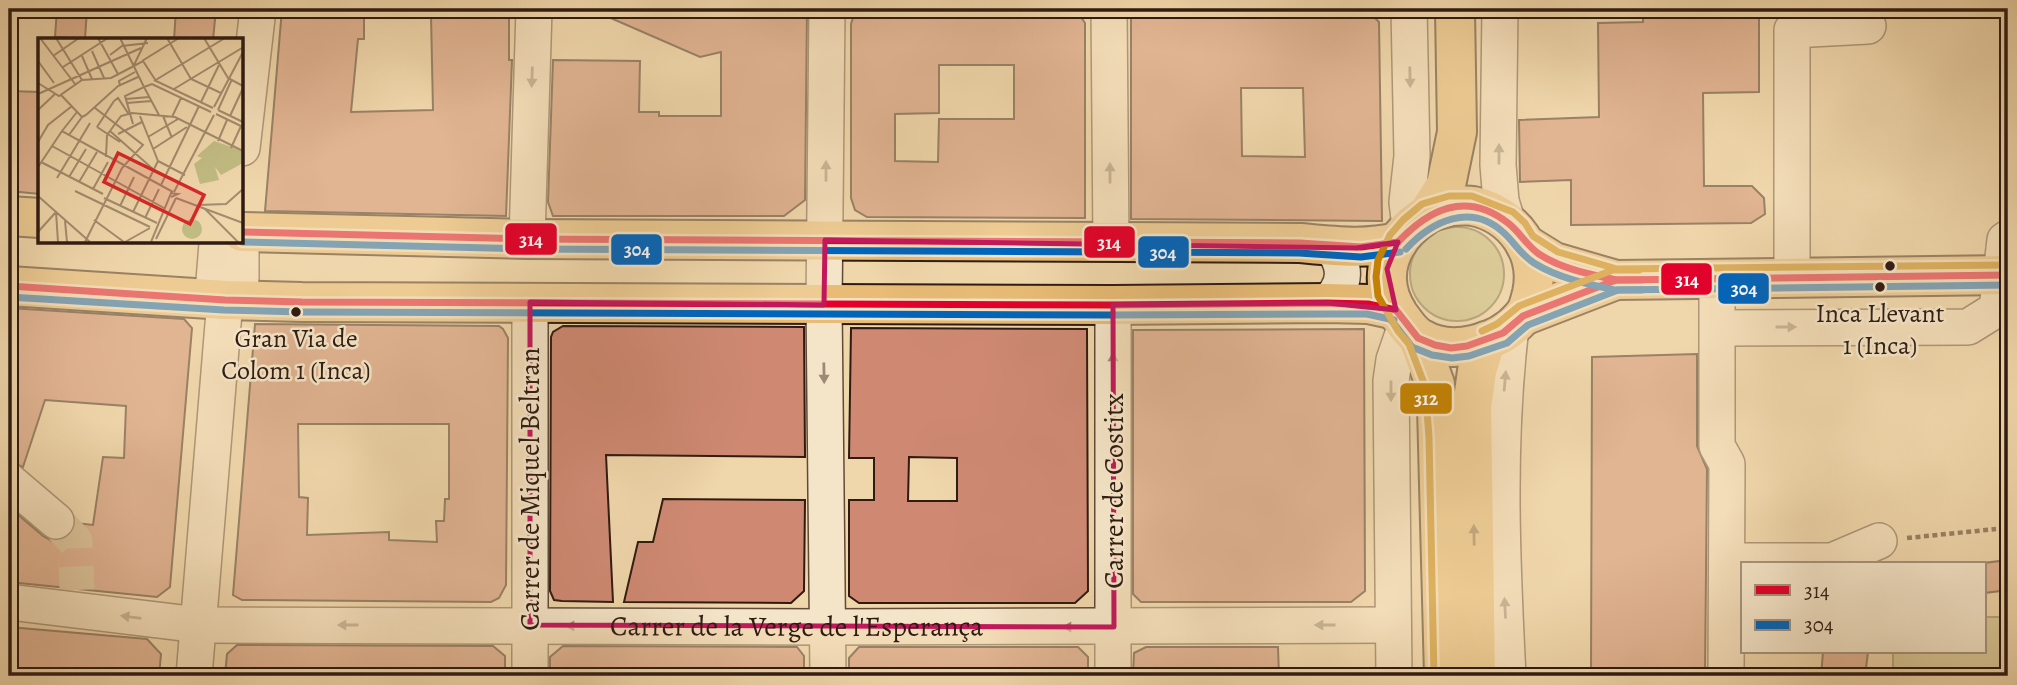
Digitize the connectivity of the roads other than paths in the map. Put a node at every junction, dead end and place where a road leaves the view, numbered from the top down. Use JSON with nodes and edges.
{"nodes":[{"id":1,"x":258,"y":9,"type":"edge"},
{"id":2,"x":534,"y":9,"type":"edge"},
{"id":3,"x":827,"y":9,"type":"edge"},
{"id":4,"x":1109,"y":9,"type":"edge"},
{"id":5,"x":1409,"y":9,"type":"edge"},
{"id":6,"x":1455,"y":9,"type":"edge"},
{"id":7,"x":1500,"y":9,"type":"edge"},
{"id":8,"x":1868,"y":26,"type":"dead end"},
{"id":9,"x":1457,"y":132,"type":"junction"},
{"id":10,"x":243,"y":139,"type":"edge"},
{"id":11,"x":9,"y":216,"type":"edge"},
{"id":12,"x":38,"y":218,"type":"edge"},
{"id":13,"x":1507,"y":226,"type":"junction"},
{"id":14,"x":1412,"y":227,"type":"junction"},
{"id":15,"x":243,"y":232,"type":"edge"},
{"id":16,"x":527,"y":239,"type":"junction"},
{"id":17,"x":825,"y":240,"type":"junction"},
{"id":18,"x":1111,"y":242,"type":"junction"},
{"id":19,"x":218,"y":243,"type":"edge"},
{"id":20,"x":239,"y":243,"type":"edge"},
{"id":21,"x":1330,"y":245,"type":"junction"},
{"id":22,"x":2006,"y":257,"type":"edge"},
{"id":23,"x":1792,"y":277,"type":"junction"},
{"id":24,"x":1717,"y":279,"type":"junction"},
{"id":25,"x":1616,"y":280,"type":"junction"},
{"id":26,"x":9,"y":286,"type":"edge"},
{"id":27,"x":225,"y":300,"type":"junction"},
{"id":28,"x":530,"y":302,"type":"junction"},
{"id":29,"x":1327,"y":303,"type":"junction"},
{"id":30,"x":824,"y":305,"type":"junction"},
{"id":31,"x":1113,"y":305,"type":"junction"},
{"id":32,"x":1407,"y":324,"type":"junction"},
{"id":33,"x":1507,"y":328,"type":"junction"},
{"id":34,"x":1718,"y":328,"type":"junction"},
{"id":35,"x":9,"y":481,"type":"edge"},
{"id":36,"x":56,"y":521,"type":"tunnel mouth"},
{"id":37,"x":1879,"y":541,"type":"road end"},
{"id":38,"x":1727,"y":561,"type":"junction"},
{"id":39,"x":9,"y":602,"type":"edge"},
{"id":40,"x":199,"y":625,"type":"junction"},
{"id":41,"x":530,"y":625,"type":"junction"},
{"id":42,"x":1393,"y":625,"type":"junction"},
{"id":43,"x":1114,"y":626,"type":"junction"},
{"id":44,"x":827,"y":627,"type":"junction"},
{"id":45,"x":194,"y":676,"type":"edge"},
{"id":46,"x":530,"y":676,"type":"edge"},
{"id":47,"x":828,"y":676,"type":"edge"},
{"id":48,"x":1114,"y":676,"type":"edge"},
{"id":49,"x":1394,"y":676,"type":"edge"},
{"id":50,"x":1444,"y":676,"type":"edge"},
{"id":51,"x":1476,"y":676,"type":"edge"},
{"id":52,"x":1508,"y":676,"type":"edge"},
{"id":53,"x":1726,"y":676,"type":"edge"}],
"edges":[{"from":1,"to":10,"type":"street"},
{"from":2,"to":16,"type":"street","one_way":true},
{"from":17,"to":3,"type":"street","one_way":true},
{"from":18,"to":4,"type":"street","one_way":true},
{"from":5,"to":14,"type":"street","one_way":true},
{"from":6,"to":9,"type":"main road"},
{"from":13,"to":7,"type":"street","one_way":true},
{"from":8,"to":23,"type":"street"},
{"from":9,"to":13,"type":"main road"},
{"from":9,"to":14,"type":"main road"},
{"from":11,"to":12,"type":"main road"},
{"from":13,"to":14,"type":"main road"},
{"from":13,"to":25,"type":"main road"},
{"from":13,"to":33,"type":"main road"},
{"from":14,"to":21,"type":"main road"},
{"from":14,"to":32,"type":"main road"},
{"from":15,"to":16,"type":"main road"},
{"from":16,"to":17,"type":"main road"},
{"from":17,"to":18,"type":"main road"},
{"from":17,"to":30,"type":"street"},
{"from":18,"to":21,"type":"main road"},
{"from":19,"to":27,"type":"street"},
{"from":20,"to":27,"type":"street"},
{"from":21,"to":29,"type":"street"},
{"from":22,"to":23,"type":"main road"},
{"from":34,"to":22,"type":"street","one_way":true},
{"from":23,"to":24,"type":"main road"},
{"from":24,"to":25,"type":"main road"},
{"from":24,"to":34,"type":"street"},
{"from":25,"to":33,"type":"main road"},
{"from":26,"to":27,"type":"main road"},
{"from":27,"to":28,"type":"main road"},
{"from":27,"to":40,"type":"street"},
{"from":28,"to":30,"type":"main road"},
{"from":28,"to":41,"type":"street","name":"Carrer de Miquel Beltran"},
{"from":29,"to":31,"type":"main road"},
{"from":29,"to":32,"type":"main road"},
{"from":30,"to":31,"type":"main road"},
{"from":30,"to":44,"type":"street","one_way":true},
{"from":43,"to":31,"type":"street","name":"Carrer de Costitx","one_way":true},
{"from":32,"to":33,"type":"main road"},
{"from":32,"to":42,"type":"street","one_way":true},
{"from":32,"to":50,"type":"main road"},
{"from":51,"to":33,"type":"main road","one_way":true},
{"from":52,"to":33,"type":"street","one_way":true},
{"from":34,"to":38,"type":"street"},
{"from":35,"to":36,"type":"street"},
{"from":37,"to":38,"type":"street"},
{"from":38,"to":53,"type":"street"},
{"from":40,"to":39,"type":"street","name":"Carrer de la Verge de l'Esperança","one_way":true},
{"from":41,"to":40,"type":"street","name":"Carrer de la Verge de l'Esperança","one_way":true},
{"from":40,"to":45,"type":"street"},
{"from":44,"to":41,"type":"street","name":"Carrer de la Verge de l'Esperança","one_way":true},
{"from":41,"to":46,"type":"street","name":"Carrer de Miquel Beltran"},
{"from":42,"to":43,"type":"street","name":"Carrer de la Verge de l'Esperança","one_way":true},
{"from":42,"to":49,"type":"street"},
{"from":43,"to":44,"type":"street","name":"Carrer de la Verge de l'Esperança","one_way":true},
{"from":43,"to":48,"type":"street","name":"Carrer de Costitx"},
{"from":44,"to":47,"type":"street"}]}
